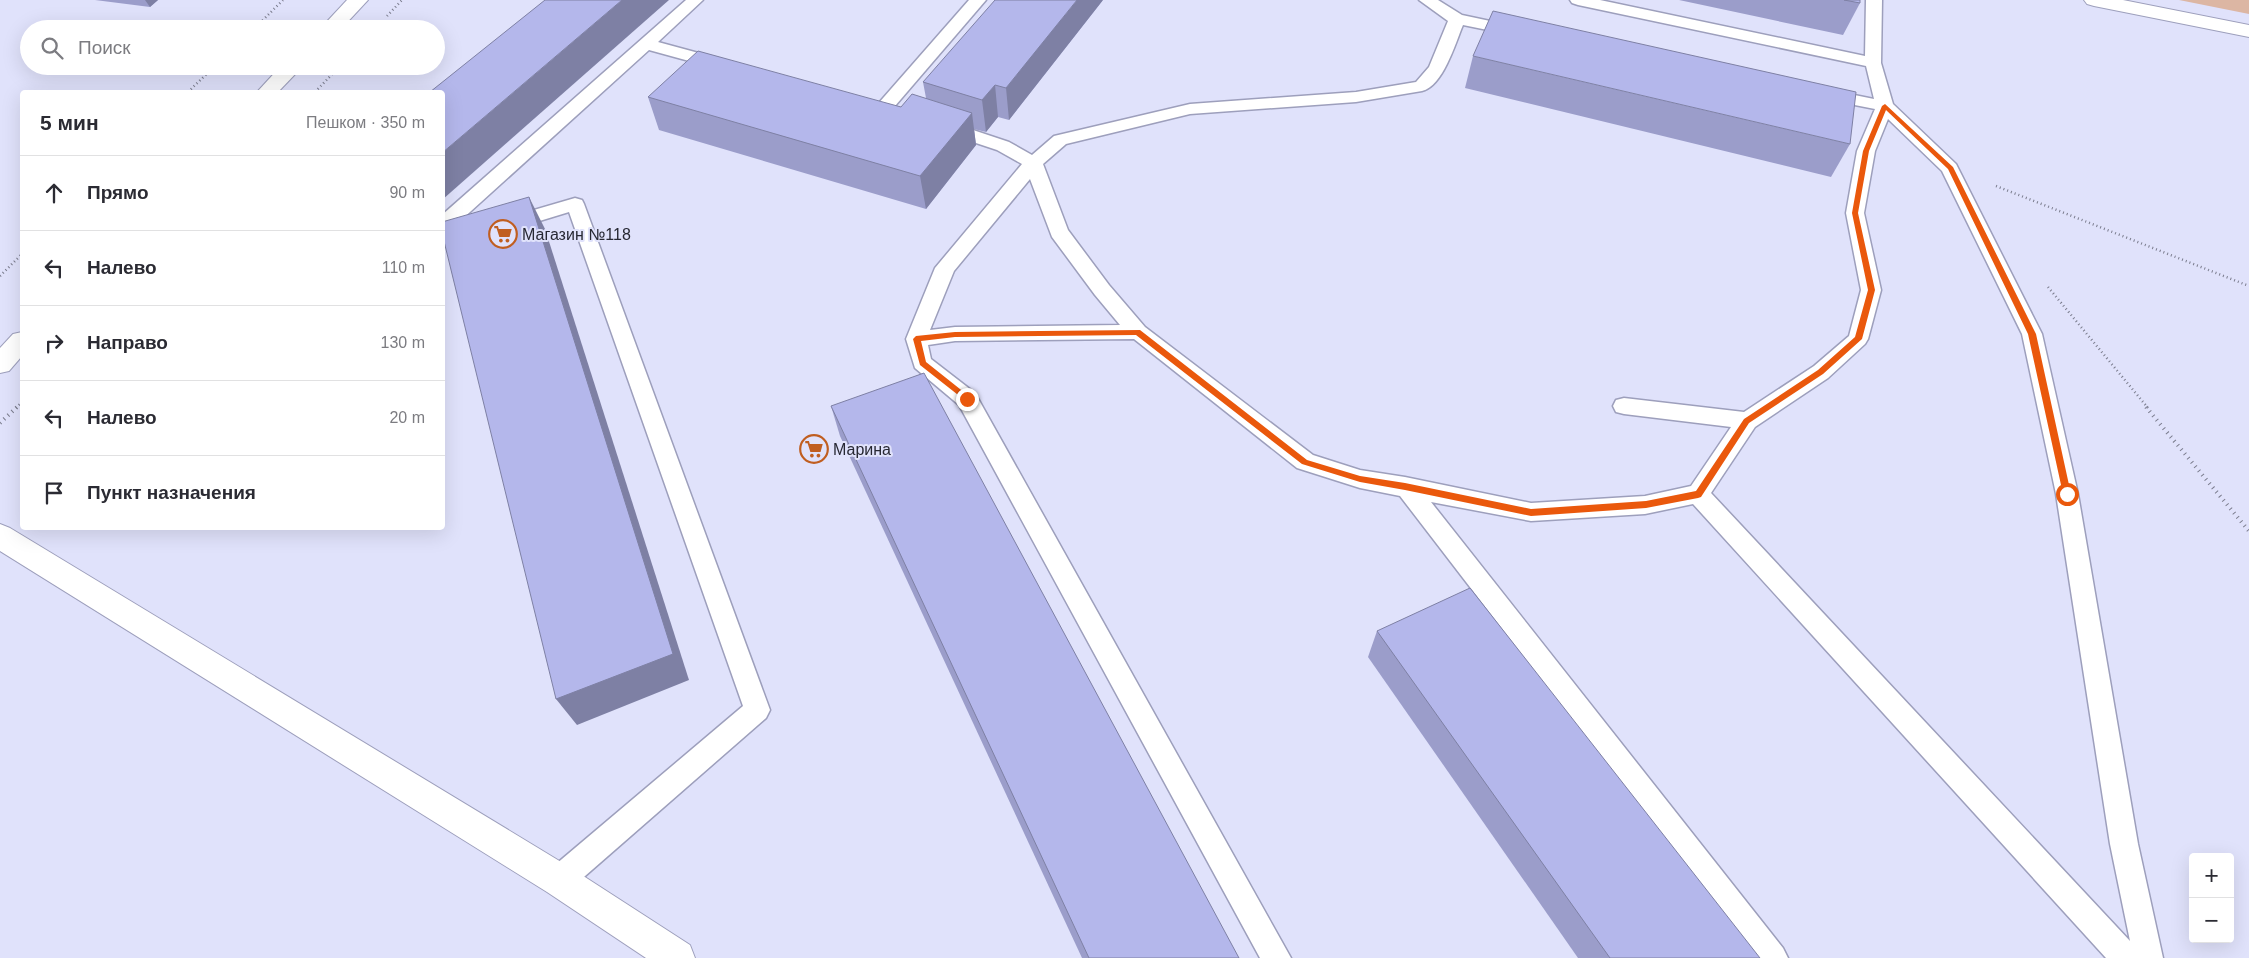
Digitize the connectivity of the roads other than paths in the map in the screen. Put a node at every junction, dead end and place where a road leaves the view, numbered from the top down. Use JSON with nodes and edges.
{"nodes":[{"id":1,"x":358,"y":0,"type":"edge"},
{"id":2,"x":695,"y":0,"type":"edge"},
{"id":3,"x":978,"y":0,"type":"edge"},
{"id":4,"x":1427,"y":0,"type":"edge"},
{"id":5,"x":1578,"y":0,"type":"edge"},
{"id":6,"x":1874,"y":0,"type":"edge"},
{"id":7,"x":2094,"y":0,"type":"edge"},
{"id":8,"x":1457,"y":19,"type":"junction"},
{"id":9,"x":339,"y":20,"type":"edge"},
{"id":10,"x":2249,"y":30,"type":"edge"},
{"id":11,"x":1535,"y":35,"type":"edge"},
{"id":12,"x":646,"y":44,"type":"junction"},
{"id":13,"x":1872,"y":63,"type":"junction"},
{"id":14,"x":741,"y":70,"type":"edge"},
{"id":15,"x":284,"y":75,"type":"edge"},
{"id":16,"x":269,"y":90,"type":"edge"},
{"id":17,"x":1807,"y":90,"type":"edge"},
{"id":18,"x":864,"y":104,"type":"edge"},
{"id":19,"x":1885,"y":106,"type":"junction"},
{"id":20,"x":883,"y":109,"type":"junction"},
{"id":21,"x":901,"y":114,"type":"edge"},
{"id":22,"x":928,"y":122,"type":"edge"},
{"id":23,"x":1033,"y":163,"type":"junction"},
{"id":24,"x":445,"y":223,"type":"edge"},
{"id":25,"x":490,"y":230,"type":"edge"},
{"id":26,"x":1138,"y":332,"type":"junction"},
{"id":27,"x":916,"y":339,"type":"junction"},
{"id":28,"x":20,"y":343,"type":"edge"},
{"id":29,"x":0,"y":364,"type":"edge"},
{"id":30,"x":1624,"y":406,"type":"dead end"},
{"id":31,"x":1747,"y":421,"type":"junction"},
{"id":32,"x":1405,"y":486,"type":"junction"},
{"id":33,"x":1698,"y":494,"type":"junction"},
{"id":34,"x":0,"y":536,"type":"edge"},
{"id":35,"x":559,"y":880,"type":"junction"},
{"id":36,"x":677,"y":958,"type":"edge"},
{"id":37,"x":1276,"y":958,"type":"edge"},
{"id":38,"x":1773,"y":958,"type":"edge"},
{"id":39,"x":2126,"y":958,"type":"edge"},
{"id":40,"x":2148,"y":958,"type":"edge"}],
"edges":[{"from":1,"to":9,"type":"street"},
{"from":2,"to":12,"type":"lane"},
{"from":3,"to":20,"type":"lane"},
{"from":4,"to":8,"type":"lane"},
{"from":5,"to":13,"type":"lane"},
{"from":6,"to":13,"type":"lane"},
{"from":7,"to":10,"type":"street"},
{"from":8,"to":11,"type":"lane"},
{"from":8,"to":23,"type":"lane"},
{"from":12,"to":14,"type":"lane"},
{"from":12,"to":24,"type":"lane"},
{"from":13,"to":19,"type":"lane"},
{"from":15,"to":16,"type":"street"},
{"from":17,"to":19,"type":"lane"},
{"from":18,"to":20,"type":"lane"},
{"from":19,"to":31,"type":"lane"},
{"from":19,"to":40,"type":"lane"},
{"from":20,"to":21,"type":"lane"},
{"from":22,"to":23,"type":"lane"},
{"from":23,"to":26,"type":"lane"},
{"from":23,"to":27,"type":"lane"},
{"from":25,"to":35,"type":"lane"},
{"from":26,"to":27,"type":"lane"},
{"from":26,"to":32,"type":"lane"},
{"from":27,"to":37,"type":"lane"},
{"from":28,"to":29,"type":"street"},
{"from":30,"to":31,"type":"lane"},
{"from":31,"to":33,"type":"lane"},
{"from":32,"to":33,"type":"lane"},
{"from":32,"to":38,"type":"lane"},
{"from":33,"to":39,"type":"lane"},
{"from":34,"to":35,"type":"street"},
{"from":35,"to":36,"type":"street"}]}
